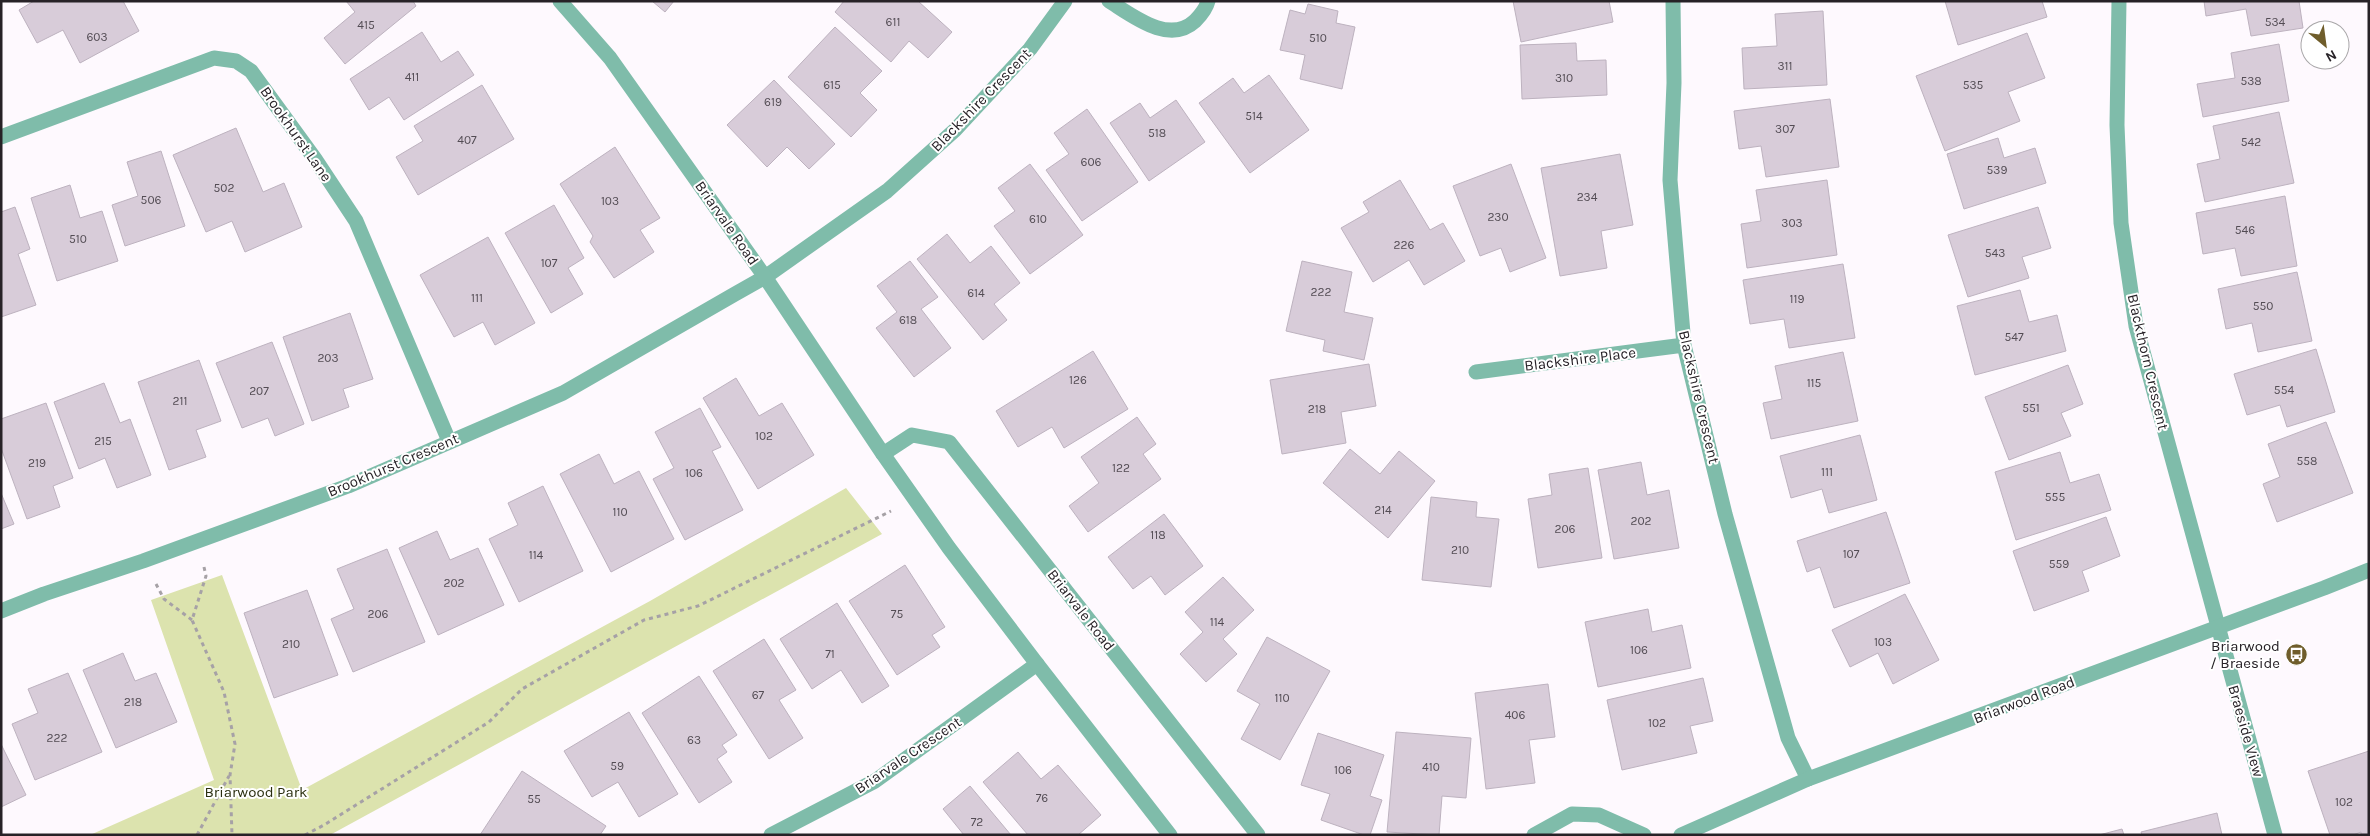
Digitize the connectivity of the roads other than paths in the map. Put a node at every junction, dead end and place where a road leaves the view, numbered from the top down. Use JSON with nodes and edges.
{"nodes":[{"id":1,"x":560,"y":1,"type":"edge"},
{"id":2,"x":1065,"y":1,"type":"edge"},
{"id":3,"x":1109,"y":1,"type":"edge"},
{"id":4,"x":1208,"y":1,"type":"edge"},
{"id":5,"x":1673,"y":1,"type":"edge"},
{"id":6,"x":2119,"y":1,"type":"edge"},
{"id":7,"x":1,"y":137,"type":"edge"},
{"id":8,"x":765,"y":277,"type":"junction"},
{"id":9,"x":1684,"y":345,"type":"junction"},
{"id":10,"x":1476,"y":372,"type":"dead end"},
{"id":11,"x":449,"y":441,"type":"junction"},
{"id":12,"x":883,"y":454,"type":"junction"},
{"id":13,"x":2369,"y":570,"type":"edge"},
{"id":14,"x":1,"y":611,"type":"edge"},
{"id":15,"x":2219,"y":627,"type":"junction"},
{"id":16,"x":1037,"y":664,"type":"junction"},
{"id":17,"x":1808,"y":780,"type":"junction"},
{"id":18,"x":771,"y":835,"type":"edge"},
{"id":19,"x":1170,"y":835,"type":"edge"},
{"id":20,"x":1258,"y":835,"type":"edge"},
{"id":21,"x":1534,"y":835,"type":"edge"},
{"id":22,"x":1644,"y":835,"type":"edge"},
{"id":23,"x":1681,"y":835,"type":"edge"},
{"id":24,"x":2275,"y":835,"type":"edge"}],
"edges":[{"from":1,"to":8,"type":"street","name":"Briarvale Road"},
{"from":2,"to":8,"type":"street","name":"Blackshire Crescent"},
{"from":3,"to":4,"type":"street"},
{"from":5,"to":9,"type":"street","name":"Blackshire Crescent"},
{"from":6,"to":15,"type":"street","name":"Blackthorn Crescent"},
{"from":7,"to":11,"type":"street","name":"Brookhurst Lane"},
{"from":8,"to":11,"type":"street","name":"Brookhurst Crescent"},
{"from":8,"to":12,"type":"street","name":"Briarvale Road"},
{"from":9,"to":10,"type":"street","name":"Blackshire Place"},
{"from":9,"to":17,"type":"street","name":"Blackshire Crescent"},
{"from":11,"to":14,"type":"street","name":"Brookhurst Crescent"},
{"from":12,"to":16,"type":"street","name":"Briarvale Road"},
{"from":12,"to":20,"type":"street","name":"Briarvale Road"},
{"from":13,"to":15,"type":"street","name":"Briarwood Road"},
{"from":15,"to":17,"type":"street","name":"Briarwood Road"},
{"from":15,"to":24,"type":"street","name":"Braeside View"},
{"from":16,"to":18,"type":"street","name":"Briarvale Crescent"},
{"from":16,"to":19,"type":"street","name":"Briarvale Road"},
{"from":17,"to":23,"type":"street","name":"Briarwood Road"},
{"from":21,"to":22,"type":"street"}]}
